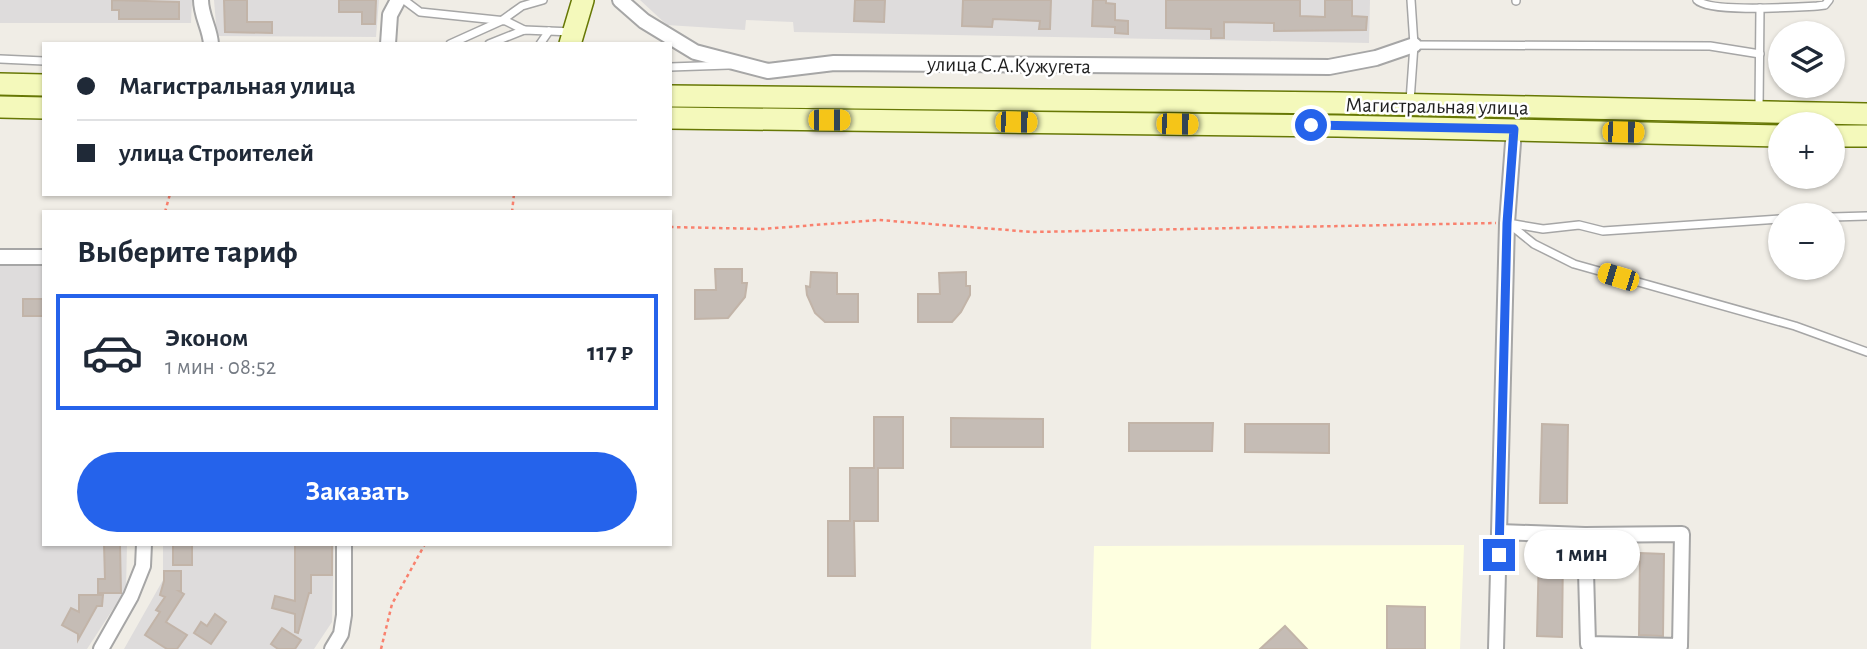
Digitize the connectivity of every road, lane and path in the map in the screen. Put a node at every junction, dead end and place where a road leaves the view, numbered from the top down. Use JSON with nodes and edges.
{"nodes":[{"id":1,"x":201,"y":0,"type":"edge"},
{"id":2,"x":398,"y":0,"type":"edge"},
{"id":3,"x":404,"y":0,"type":"edge"},
{"id":4,"x":543,"y":0,"type":"edge"},
{"id":5,"x":583,"y":0,"type":"edge"},
{"id":6,"x":620,"y":0,"type":"edge"},
{"id":7,"x":1411,"y":0,"type":"edge"},
{"id":8,"x":1697,"y":0,"type":"edge"},
{"id":9,"x":1829,"y":0,"type":"edge"},
{"id":10,"x":1760,"y":8,"type":"junction"},
{"id":11,"x":501,"y":21,"type":"junction"},
{"id":12,"x":524,"y":30,"type":"junction"},
{"id":13,"x":549,"y":31,"type":"junction"},
{"id":14,"x":571,"y":38,"type":"edge"},
{"id":15,"x":211,"y":42,"type":"edge"},
{"id":16,"x":388,"y":42,"type":"edge"},
{"id":17,"x":454,"y":42,"type":"edge"},
{"id":18,"x":494,"y":42,"type":"edge"},
{"id":19,"x":541,"y":42,"type":"edge"},
{"id":20,"x":1414,"y":45,"type":"junction"},
{"id":21,"x":1760,"y":54,"type":"junction"},
{"id":22,"x":0,"y":59,"type":"edge"},
{"id":23,"x":42,"y":61,"type":"edge"},
{"id":24,"x":742,"y":64,"type":"junction"},
{"id":25,"x":672,"y":67,"type":"edge"},
{"id":26,"x":0,"y":84,"type":"edge"},
{"id":27,"x":42,"y":85,"type":"edge"},
{"id":28,"x":672,"y":96,"type":"edge"},
{"id":29,"x":1410,"y":105,"type":"junction"},
{"id":30,"x":0,"y":107,"type":"edge"},
{"id":31,"x":42,"y":108,"type":"edge"},
{"id":32,"x":1759,"y":113,"type":"junction"},
{"id":33,"x":1867,"y":114,"type":"edge"},
{"id":34,"x":672,"y":118,"type":"edge"},
{"id":35,"x":1514,"y":129,"type":"junction"},
{"id":36,"x":1768,"y":134,"type":"edge"},
{"id":37,"x":1768,"y":136,"type":"edge"},
{"id":38,"x":1845,"y":136,"type":"edge"},
{"id":39,"x":1867,"y":136,"type":"edge"},
{"id":40,"x":1867,"y":216,"type":"edge"},
{"id":41,"x":1845,"y":217,"type":"edge"},
{"id":42,"x":1768,"y":220,"type":"edge"},
{"id":43,"x":1507,"y":223,"type":"junction"},
{"id":44,"x":672,"y":227,"type":"edge"},
{"id":45,"x":0,"y":257,"type":"edge"},
{"id":46,"x":42,"y":257,"type":"edge"},
{"id":47,"x":1867,"y":352,"type":"edge"},
{"id":48,"x":1499,"y":531,"type":"junction"},
{"id":49,"x":1585,"y":535,"type":"junction"},
{"id":50,"x":144,"y":546,"type":"edge"},
{"id":51,"x":345,"y":546,"type":"edge"},
{"id":52,"x":424,"y":546,"type":"edge"},
{"id":53,"x":101,"y":649,"type":"edge"},
{"id":54,"x":332,"y":649,"type":"edge"},
{"id":55,"x":381,"y":649,"type":"edge"},
{"id":56,"x":1496,"y":649,"type":"edge"}],
"edges":[{"from":1,"to":15,"type":"street"},
{"from":2,"to":16,"type":"street"},
{"from":3,"to":11,"type":"lane"},
{"from":4,"to":11,"type":"lane"},
{"from":5,"to":14,"type":"main road"},
{"from":6,"to":24,"type":"street","name":"улица С.А.Кужугета"},
{"from":7,"to":20,"type":"lane"},
{"from":8,"to":10,"type":"lane"},
{"from":9,"to":10,"type":"lane"},
{"from":10,"to":21,"type":"lane"},
{"from":11,"to":12,"type":"lane"},
{"from":11,"to":17,"type":"lane"},
{"from":12,"to":13,"type":"lane"},
{"from":12,"to":18,"type":"lane"},
{"from":13,"to":14,"type":"lane"},
{"from":13,"to":19,"type":"lane"},
{"from":20,"to":21,"type":"lane"},
{"from":20,"to":24,"type":"street","name":"улица С.А.Кужугета"},
{"from":20,"to":29,"type":"lane"},
{"from":21,"to":32,"type":"lane"},
{"from":22,"to":23,"type":"lane"},
{"from":24,"to":25,"type":"lane"},
{"from":26,"to":27,"type":"main road"},
{"from":28,"to":29,"type":"main road","name":"Магистральная улица"},
{"from":29,"to":32,"type":"main road","name":"Магистральная улица"},
{"from":30,"to":31,"type":"main road"},
{"from":32,"to":33,"type":"main road","name":"Магистральная улица"},
{"from":32,"to":36,"type":"main road"},
{"from":34,"to":35,"type":"main road","name":"Магистральная улица"},
{"from":35,"to":37,"type":"main road","name":"Магистральная улица"},
{"from":35,"to":43,"type":"street"},
{"from":38,"to":39,"type":"main road"},
{"from":40,"to":41,"type":"lane"},
{"from":42,"to":43,"type":"lane"},
{"from":43,"to":44,"type":"path"},
{"from":43,"to":47,"type":"lane"},
{"from":43,"to":48,"type":"street"},
{"from":45,"to":46,"type":"street"},
{"from":48,"to":49,"type":"street"},
{"from":48,"to":56,"type":"street"},
{"from":49,"to":49,"type":"street"},
{"from":50,"to":53,"type":"street"},
{"from":51,"to":54,"type":"street"},
{"from":52,"to":55,"type":"path"}]}
